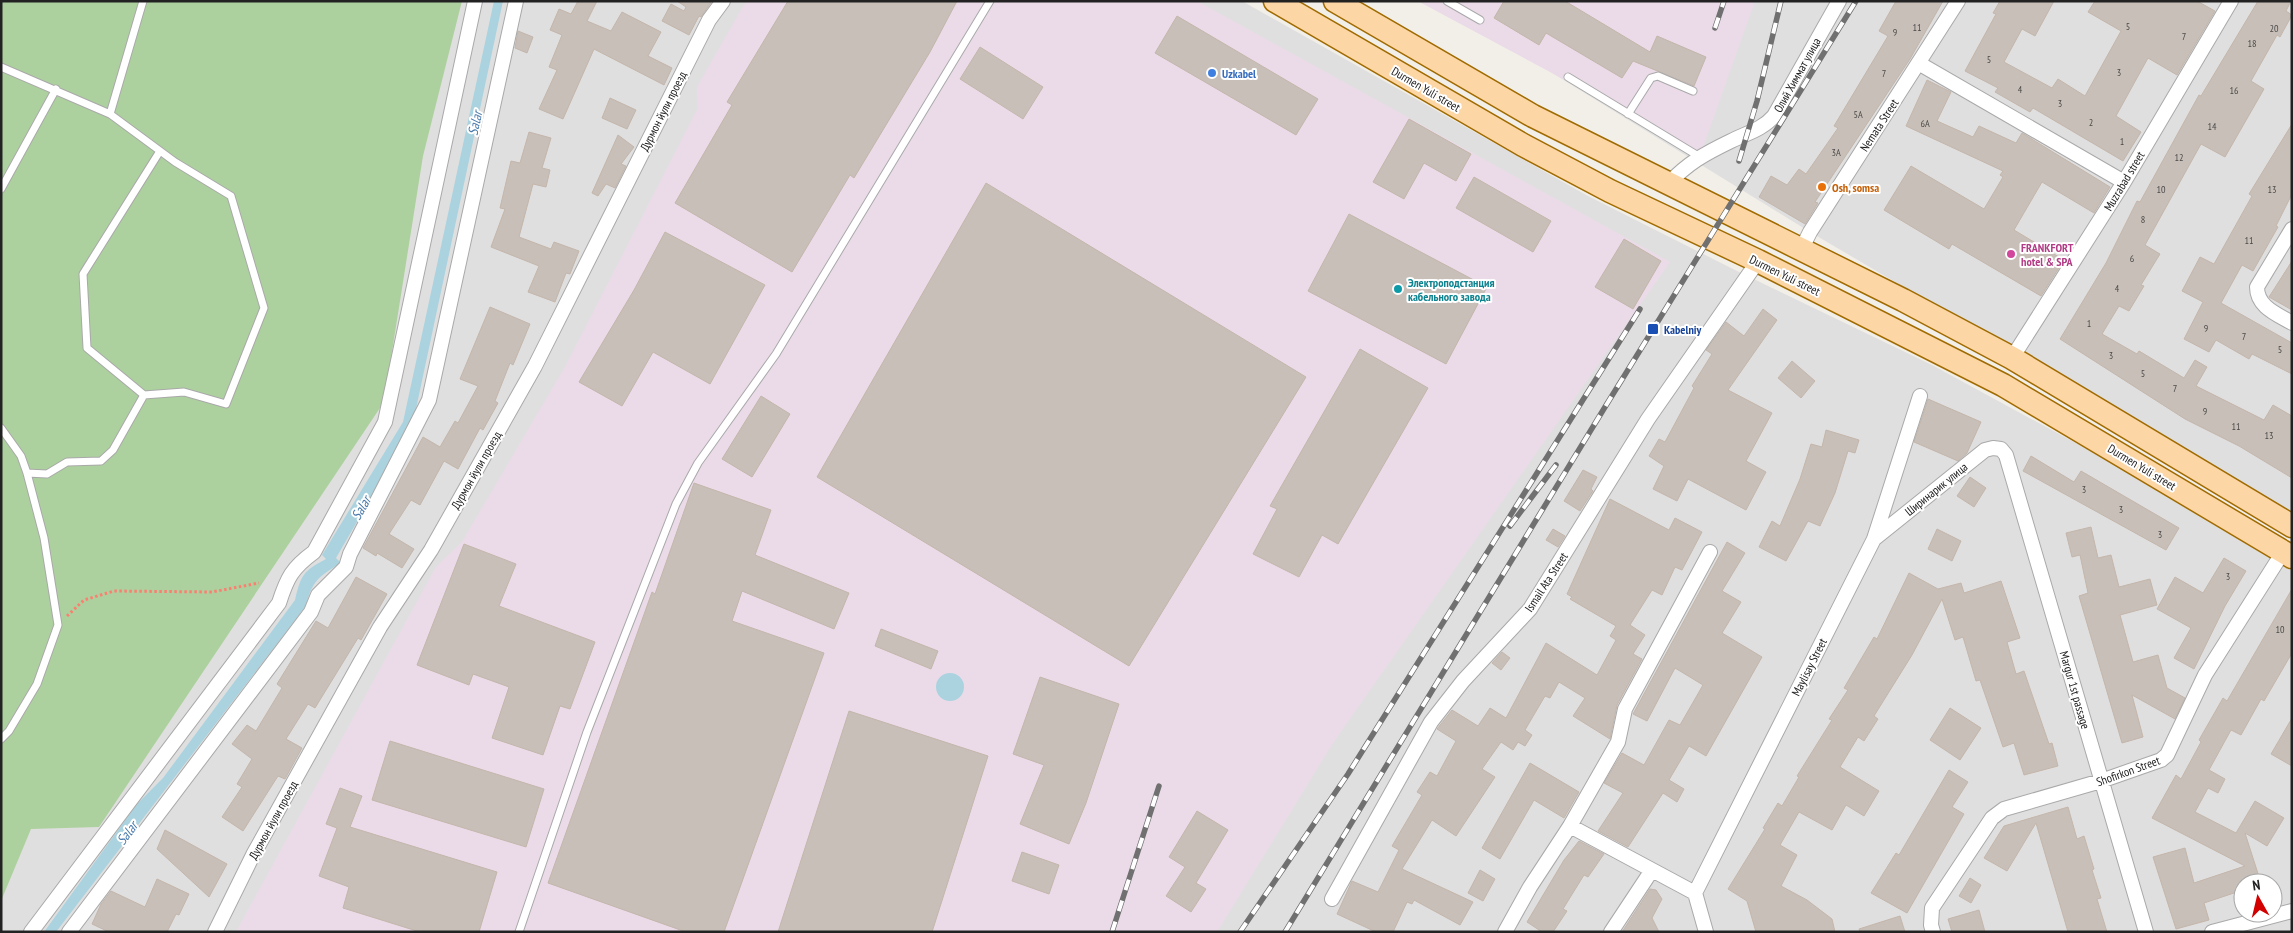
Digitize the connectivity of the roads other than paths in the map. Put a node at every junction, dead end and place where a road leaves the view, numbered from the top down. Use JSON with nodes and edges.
{"nodes":[{"id":1,"x":143,"y":1,"type":"edge"},
{"id":2,"x":475,"y":1,"type":"edge"},
{"id":3,"x":516,"y":1,"type":"edge"},
{"id":4,"x":723,"y":1,"type":"edge"},
{"id":5,"x":990,"y":1,"type":"edge"},
{"id":6,"x":1275,"y":1,"type":"edge"},
{"id":7,"x":1335,"y":1,"type":"edge"},
{"id":8,"x":1447,"y":1,"type":"edge"},
{"id":9,"x":1839,"y":1,"type":"edge"},
{"id":10,"x":1958,"y":1,"type":"edge"},
{"id":11,"x":2232,"y":1,"type":"edge"},
{"id":12,"x":1480,"y":20,"type":"dead end"},
{"id":13,"x":1920,"y":64,"type":"junction"},
{"id":14,"x":1,"y":67,"type":"edge"},
{"id":15,"x":1568,"y":77,"type":"dead end"},
{"id":16,"x":56,"y":89,"type":"junction"},
{"id":17,"x":1693,"y":91,"type":"dead end"},
{"id":18,"x":110,"y":114,"type":"junction"},
{"id":19,"x":1628,"y":114,"type":"junction"},
{"id":20,"x":160,"y":151,"type":"junction"},
{"id":21,"x":1700,"y":157,"type":"junction"},
{"id":22,"x":2124,"y":182,"type":"junction"},
{"id":23,"x":1668,"y":184,"type":"junction"},
{"id":24,"x":1,"y":188,"type":"edge"},
{"id":25,"x":2292,"y":230,"type":"edge"},
{"id":26,"x":1801,"y":250,"type":"junction"},
{"id":27,"x":1758,"y":261,"type":"junction"},
{"id":28,"x":2292,"y":323,"type":"edge"},
{"id":29,"x":2012,"y":358,"type":"junction"},
{"id":30,"x":144,"y":395,"type":"junction"},
{"id":31,"x":1920,"y":396,"type":"dead end"},
{"id":32,"x":1,"y":428,"type":"edge"},
{"id":33,"x":2002,"y":449,"type":"joint"},
{"id":34,"x":27,"y":473,"type":"junction"},
{"id":35,"x":2289,"y":534,"type":"edge"},
{"id":36,"x":1874,"y":538,"type":"junction"},
{"id":37,"x":1710,"y":552,"type":"dead end"},
{"id":38,"x":1,"y":740,"type":"edge"},
{"id":39,"x":2102,"y":781,"type":"junction"},
{"id":40,"x":1570,"y":826,"type":"junction"},
{"id":41,"x":1652,"y":870,"type":"junction"},
{"id":42,"x":1695,"y":893,"type":"junction"},
{"id":43,"x":1332,"y":899,"type":"dead end"},
{"id":44,"x":2292,"y":911,"type":"edge"},
{"id":45,"x":31,"y":932,"type":"edge"},
{"id":46,"x":69,"y":932,"type":"edge"},
{"id":47,"x":215,"y":932,"type":"edge"},
{"id":48,"x":519,"y":932,"type":"edge"},
{"id":49,"x":1505,"y":932,"type":"edge"},
{"id":50,"x":1611,"y":932,"type":"edge"},
{"id":51,"x":1706,"y":932,"type":"edge"},
{"id":52,"x":1933,"y":932,"type":"edge"},
{"id":53,"x":2146,"y":932,"type":"edge"},
{"id":54,"x":2212,"y":932,"type":"edge"}],
"edges":[{"from":1,"to":18,"type":"lane"},
{"from":2,"to":45,"type":"street"},
{"from":3,"to":46,"type":"street"},
{"from":4,"to":47,"type":"street","name":"Дурмон йули проезд"},
{"from":5,"to":48,"type":"lane"},
{"from":6,"to":27,"type":"main road","name":"Durmen Yuli street"},
{"from":7,"to":23,"type":"main road"},
{"from":8,"to":12,"type":"lane"},
{"from":9,"to":21,"type":"street","name":"Олий Химмат улица"},
{"from":10,"to":13,"type":"street","name":"Nemata Street"},
{"from":11,"to":22,"type":"street","name":"Muzrabad street"},
{"from":13,"to":22,"type":"street"},
{"from":13,"to":26,"type":"street","name":"Nemata Street"},
{"from":14,"to":16,"type":"lane"},
{"from":15,"to":19,"type":"lane"},
{"from":16,"to":18,"type":"lane"},
{"from":16,"to":24,"type":"lane"},
{"from":17,"to":19,"type":"lane"},
{"from":18,"to":20,"type":"lane"},
{"from":19,"to":21,"type":"lane"},
{"from":20,"to":30,"type":"lane"},
{"from":20,"to":30,"type":"lane"},
{"from":21,"to":23,"type":"street","name":"Олий Химмат улица"},
{"from":22,"to":29,"type":"street","name":"Muzrabad street"},
{"from":23,"to":26,"type":"main road"},
{"from":25,"to":28,"type":"street"},
{"from":26,"to":29,"type":"main road"},
{"from":27,"to":35,"type":"main road","name":"Durmen Yuli street"},
{"from":27,"to":43,"type":"street","name":"Ismail Ata Street"},
{"from":29,"to":35,"type":"main road"},
{"from":30,"to":34,"type":"lane"},
{"from":31,"to":36,"type":"street","name":"Maylisay Street"},
{"from":32,"to":34,"type":"lane"},
{"from":33,"to":36,"type":"street","name":"Ширинарик улица"},
{"from":33,"to":39,"type":"street","name":"Margur 1st passage"},
{"from":34,"to":38,"type":"lane"},
{"from":35,"to":39,"type":"street","name":"Shofirkon Street"},
{"from":36,"to":42,"type":"street","name":"Maylisay Street"},
{"from":37,"to":40,"type":"street"},
{"from":39,"to":52,"type":"street","name":"Shofirkon Street"},
{"from":39,"to":53,"type":"street","name":"Margur 1st passage"},
{"from":40,"to":41,"type":"street"},
{"from":40,"to":49,"type":"street"},
{"from":41,"to":42,"type":"street"},
{"from":41,"to":50,"type":"street"},
{"from":42,"to":51,"type":"street"},
{"from":44,"to":54,"type":"street"}]}
